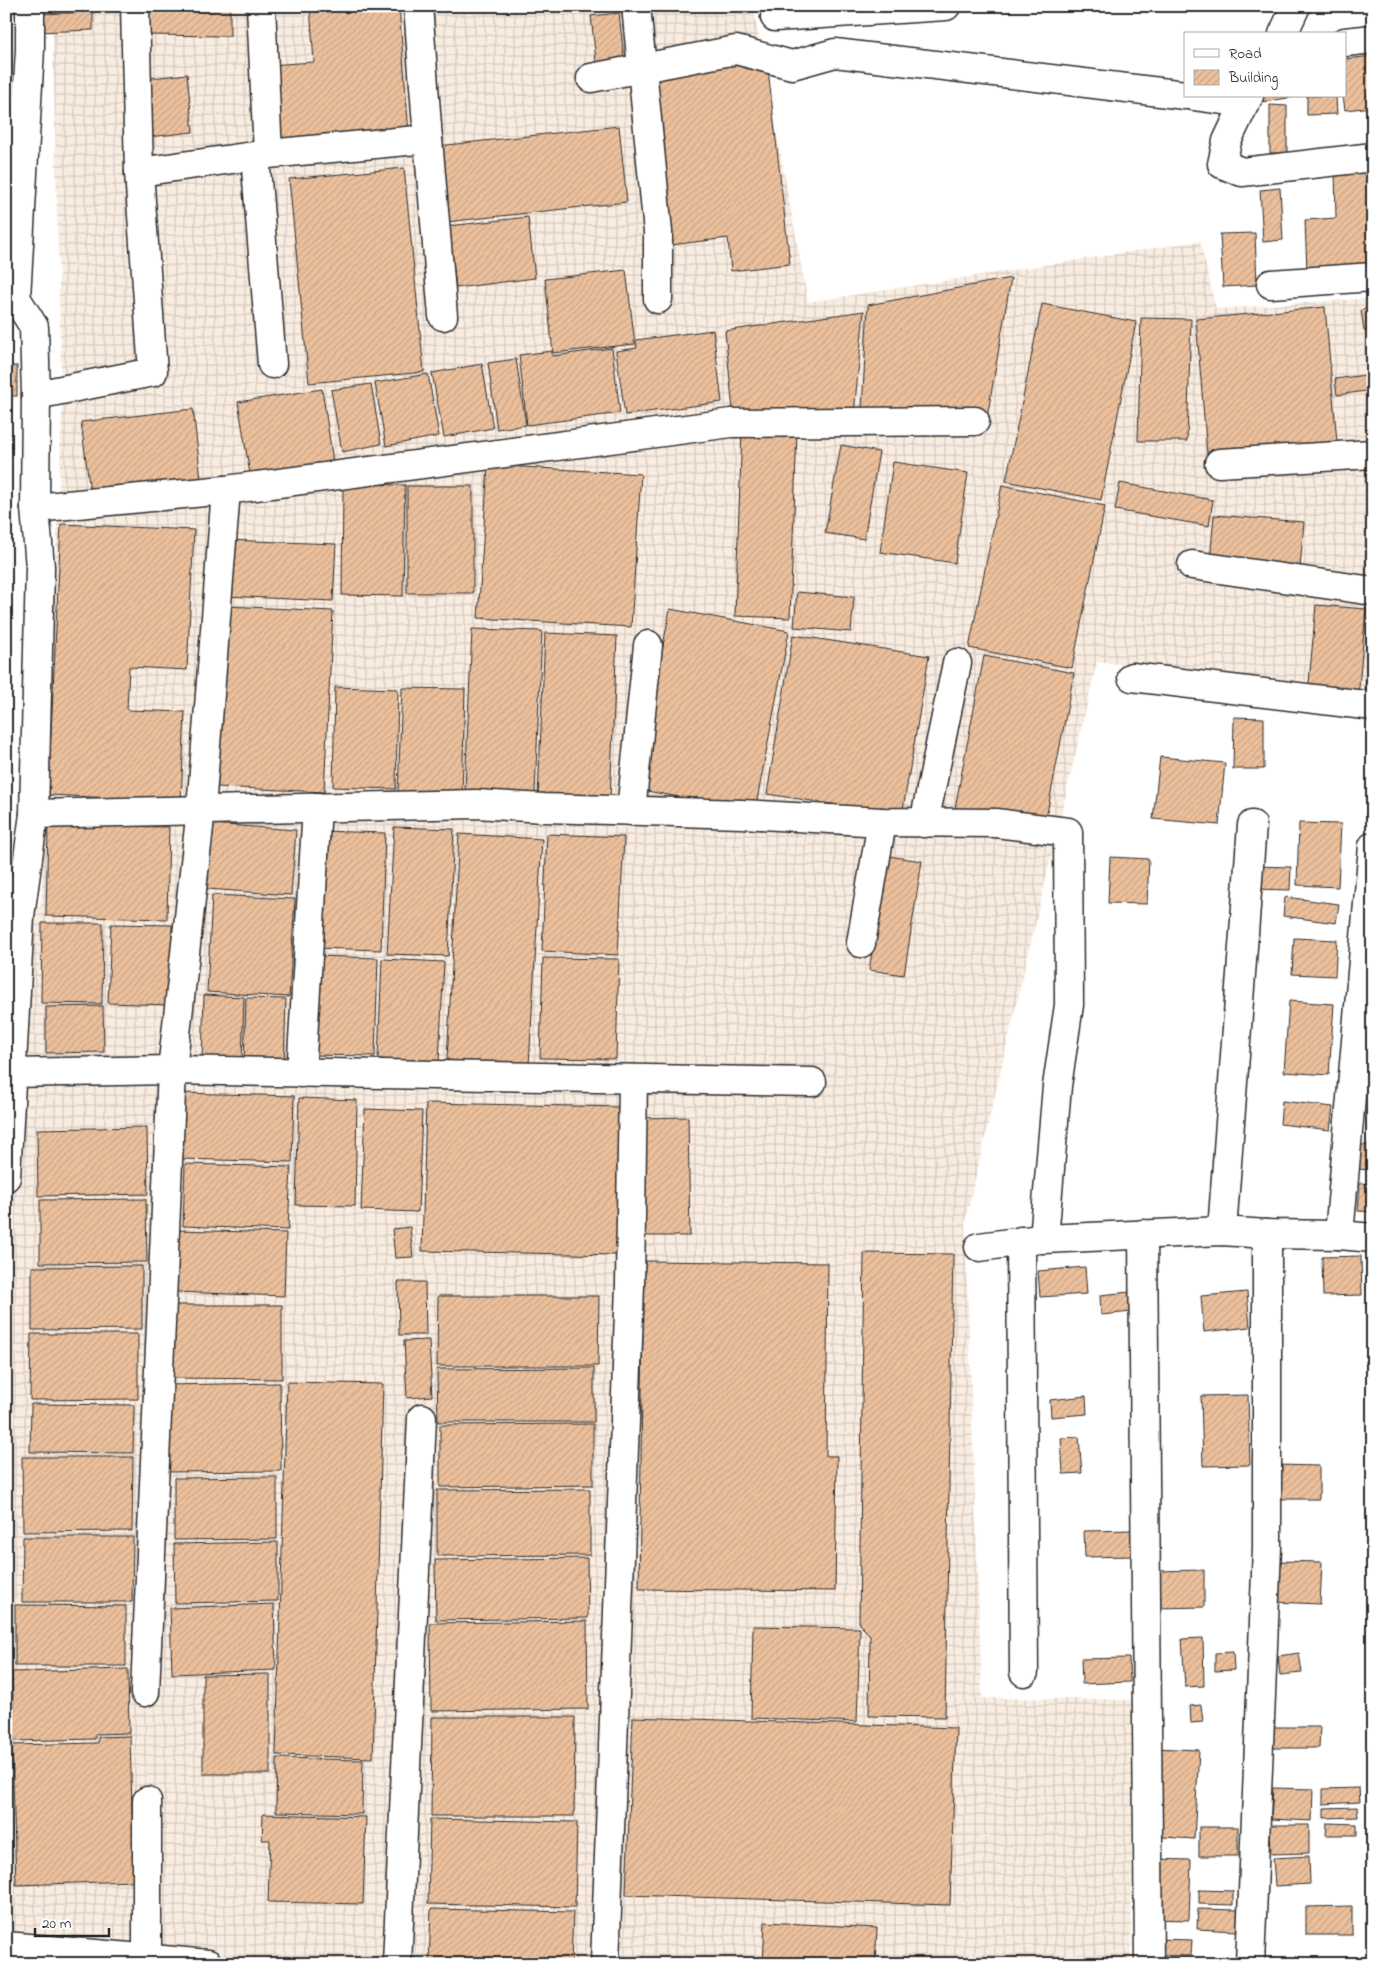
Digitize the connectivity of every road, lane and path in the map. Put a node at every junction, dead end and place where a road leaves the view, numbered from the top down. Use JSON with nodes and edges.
{"nodes":[{"id":1,"x":30,"y":6,"type":"edge"},
{"id":2,"x":135,"y":6,"type":"edge"},
{"id":3,"x":261,"y":6,"type":"edge"},
{"id":4,"x":418,"y":6,"type":"edge"},
{"id":5,"x":636,"y":6,"type":"edge"},
{"id":6,"x":946,"y":6,"type":"edge"},
{"id":7,"x":1296,"y":6,"type":"edge"},
{"id":8,"x":775,"y":17,"type":"dead end"},
{"id":9,"x":1283,"y":32,"type":"edge"},
{"id":10,"x":1373,"y":39,"type":"edge"},
{"id":11,"x":1346,"y":42,"type":"edge"},
{"id":12,"x":642,"y":68,"type":"junction"},
{"id":13,"x":591,"y":78,"type":"dead end"},
{"id":14,"x":1184,"y":95,"type":"edge"},
{"id":15,"x":1229,"y":98,"type":"edge"},
{"id":16,"x":1247,"y":99,"type":"edge"},
{"id":17,"x":428,"y":139,"type":"junction"},
{"id":18,"x":261,"y":155,"type":"junction"},
{"id":19,"x":1373,"y":157,"type":"edge"},
{"id":20,"x":139,"y":172,"type":"junction"},
{"id":21,"x":1373,"y":277,"type":"edge"},
{"id":22,"x":1272,"y":284,"type":"dead end"},
{"id":23,"x":658,"y":299,"type":"dead end"},
{"id":24,"x":443,"y":316,"type":"dead end"},
{"id":25,"x":272,"y":364,"type":"dead end"},
{"id":26,"x":36,"y":396,"type":"junction"},
{"id":27,"x":975,"y":421,"type":"dead end"},
{"id":28,"x":1373,"y":454,"type":"edge"},
{"id":29,"x":1219,"y":463,"type":"dead end"},
{"id":30,"x":226,"y":490,"type":"junction"},
{"id":31,"x":35,"y":508,"type":"junction"},
{"id":32,"x":1192,"y":565,"type":"dead end"},
{"id":33,"x":1373,"y":591,"type":"edge"},
{"id":34,"x":648,"y":645,"type":"dead end"},
{"id":35,"x":957,"y":663,"type":"dead end"},
{"id":36,"x":1132,"y":677,"type":"dead end"},
{"id":37,"x":1373,"y":706,"type":"edge"},
{"id":38,"x":317,"y":807,"type":"junction"},
{"id":39,"x":201,"y":809,"type":"junction"},
{"id":40,"x":631,"y":811,"type":"junction"},
{"id":41,"x":34,"y":814,"type":"junction"},
{"id":42,"x":882,"y":822,"type":"junction"},
{"id":43,"x":924,"y":823,"type":"junction"},
{"id":44,"x":1252,"y":825,"type":"dead end"},
{"id":45,"x":1373,"y":846,"type":"edge"},
{"id":46,"x":13,"y":916,"type":"edge"},
{"id":47,"x":861,"y":943,"type":"dead end"},
{"id":48,"x":172,"y":1070,"type":"junction"},
{"id":49,"x":12,"y":1073,"type":"junction"},
{"id":50,"x":301,"y":1073,"type":"junction"},
{"id":51,"x":633,"y":1079,"type":"junction"},
{"id":52,"x":812,"y":1082,"type":"dead end"},
{"id":53,"x":6,"y":1177,"type":"edge"},
{"id":54,"x":1222,"y":1231,"type":"junction"},
{"id":55,"x":1143,"y":1234,"type":"junction"},
{"id":56,"x":1266,"y":1234,"type":"junction"},
{"id":57,"x":1339,"y":1235,"type":"junction"},
{"id":58,"x":1373,"y":1238,"type":"edge"},
{"id":59,"x":1033,"y":1240,"type":"junction"},
{"id":60,"x":979,"y":1247,"type":"dead end"},
{"id":61,"x":422,"y":1418,"type":"dead end"},
{"id":62,"x":1024,"y":1672,"type":"dead end"},
{"id":63,"x":145,"y":1692,"type":"dead end"},
{"id":64,"x":147,"y":1801,"type":"dead end"},
{"id":65,"x":6,"y":1946,"type":"edge"},
{"id":66,"x":147,"y":1959,"type":"junction"},
{"id":67,"x":208,"y":1964,"type":"edge"},
{"id":68,"x":397,"y":1964,"type":"edge"},
{"id":69,"x":605,"y":1964,"type":"edge"},
{"id":70,"x":1149,"y":1964,"type":"edge"},
{"id":71,"x":1250,"y":1964,"type":"edge"}],
"edges":[{"from":1,"to":26,"type":"street"},
{"from":2,"to":20,"type":"street"},
{"from":3,"to":18,"type":"street"},
{"from":4,"to":17,"type":"street"},
{"from":5,"to":12,"type":"street"},
{"from":6,"to":8,"type":"street"},
{"from":7,"to":9,"type":"street"},
{"from":10,"to":11,"type":"street"},
{"from":12,"to":13,"type":"street"},
{"from":12,"to":14,"type":"street"},
{"from":12,"to":23,"type":"street"},
{"from":15,"to":16,"type":"street"},
{"from":16,"to":19,"type":"street"},
{"from":17,"to":18,"type":"street"},
{"from":17,"to":24,"type":"street"},
{"from":18,"to":20,"type":"street"},
{"from":18,"to":25,"type":"street"},
{"from":20,"to":26,"type":"street"},
{"from":21,"to":22,"type":"street"},
{"from":26,"to":31,"type":"street"},
{"from":27,"to":30,"type":"street"},
{"from":28,"to":29,"type":"street"},
{"from":30,"to":31,"type":"street"},
{"from":30,"to":39,"type":"street"},
{"from":31,"to":41,"type":"street"},
{"from":32,"to":33,"type":"street"},
{"from":34,"to":40,"type":"street"},
{"from":35,"to":43,"type":"street"},
{"from":36,"to":37,"type":"street"},
{"from":38,"to":39,"type":"street"},
{"from":38,"to":40,"type":"street"},
{"from":38,"to":50,"type":"street"},
{"from":39,"to":41,"type":"street"},
{"from":39,"to":48,"type":"street"},
{"from":40,"to":42,"type":"street"},
{"from":41,"to":46,"type":"street"},
{"from":42,"to":43,"type":"street"},
{"from":42,"to":47,"type":"street"},
{"from":43,"to":59,"type":"street"},
{"from":44,"to":54,"type":"street"},
{"from":45,"to":57,"type":"street"},
{"from":46,"to":49,"type":"street"},
{"from":48,"to":49,"type":"street"},
{"from":48,"to":50,"type":"street"},
{"from":48,"to":63,"type":"street"},
{"from":49,"to":53,"type":"street"},
{"from":50,"to":51,"type":"street"},
{"from":51,"to":52,"type":"street"},
{"from":51,"to":69,"type":"street"},
{"from":54,"to":55,"type":"street"},
{"from":54,"to":56,"type":"street"},
{"from":55,"to":59,"type":"street"},
{"from":55,"to":70,"type":"street"},
{"from":56,"to":57,"type":"street"},
{"from":56,"to":71,"type":"street"},
{"from":57,"to":58,"type":"street"},
{"from":59,"to":60,"type":"street"},
{"from":59,"to":62,"type":"street"},
{"from":61,"to":68,"type":"street"},
{"from":64,"to":66,"type":"street"},
{"from":65,"to":66,"type":"street"},
{"from":66,"to":67,"type":"street"}]}
